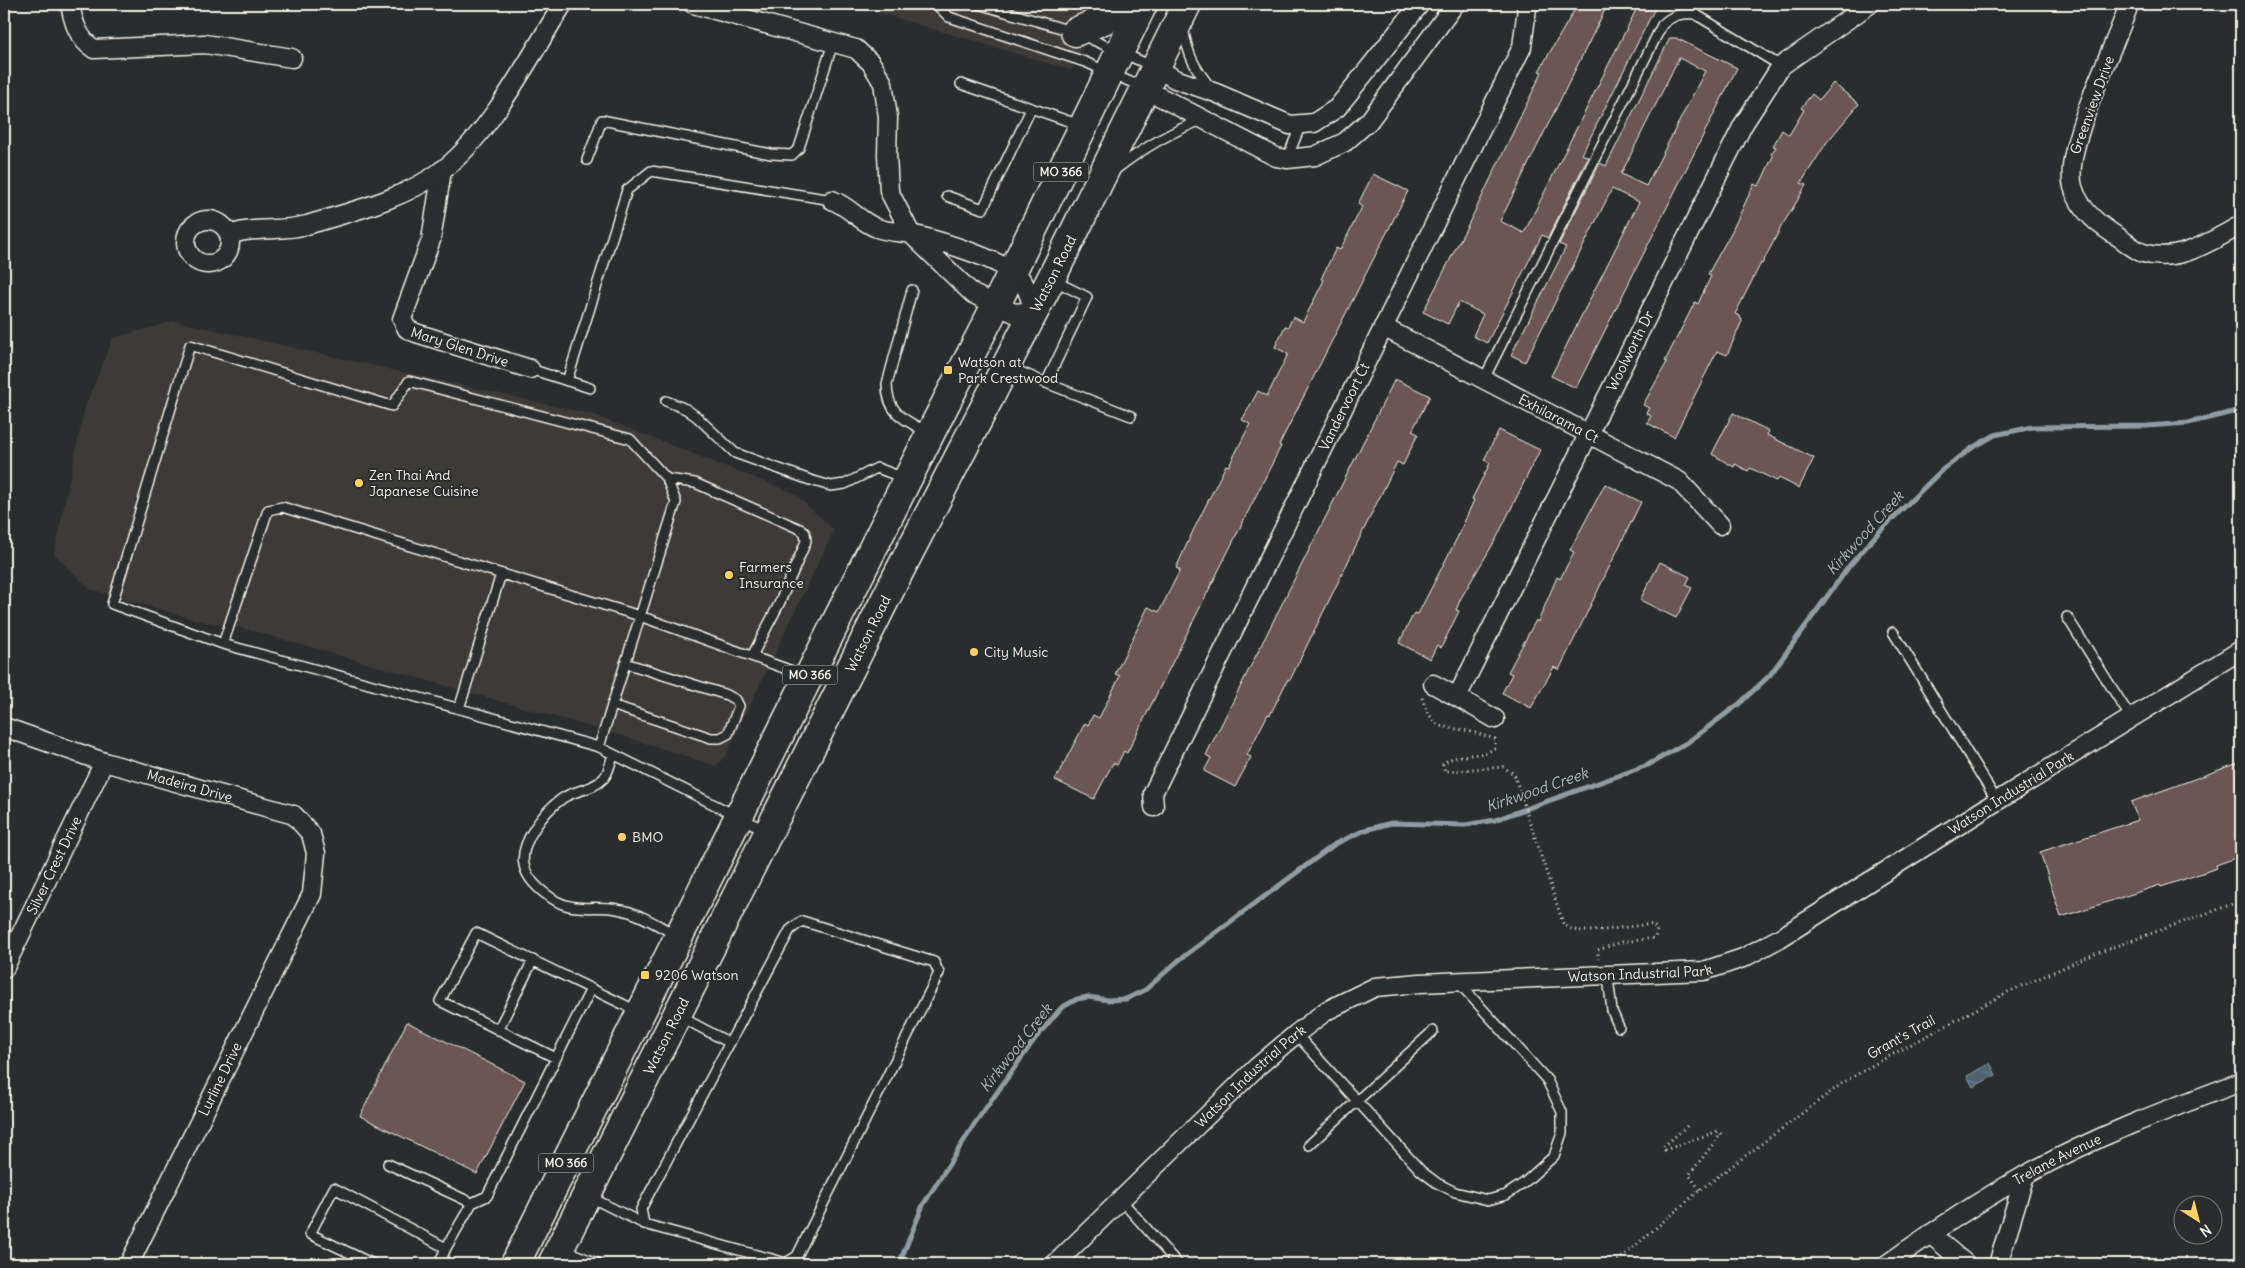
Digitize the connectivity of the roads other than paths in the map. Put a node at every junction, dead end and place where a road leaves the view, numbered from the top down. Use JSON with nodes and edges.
{"nodes":[{"id":1,"x":70,"y":4,"type":"edge"},
{"id":2,"x":563,"y":4,"type":"edge"},
{"id":3,"x":693,"y":4,"type":"edge"},
{"id":4,"x":938,"y":4,"type":"edge"},
{"id":5,"x":978,"y":4,"type":"edge"},
{"id":6,"x":1053,"y":4,"type":"edge"},
{"id":7,"x":1063,"y":4,"type":"edge"},
{"id":8,"x":1129,"y":4,"type":"edge"},
{"id":9,"x":1143,"y":4,"type":"edge"},
{"id":10,"x":1420,"y":4,"type":"edge"},
{"id":11,"x":1455,"y":4,"type":"edge"},
{"id":12,"x":1525,"y":4,"type":"edge"},
{"id":13,"x":1870,"y":4,"type":"edge"},
{"id":14,"x":2129,"y":4,"type":"edge"},
{"id":15,"x":1184,"y":10,"type":"edge"},
{"id":16,"x":1075,"y":32,"type":"junction"},
{"id":17,"x":833,"y":43,"type":"junction"},
{"id":18,"x":292,"y":58,"type":"dead end"},
{"id":19,"x":1115,"y":62,"type":"junction"},
{"id":20,"x":1781,"y":66,"type":"junction"},
{"id":21,"x":1150,"y":78,"type":"junction"},
{"id":22,"x":961,"y":84,"type":"dead end"},
{"id":23,"x":1216,"y":93,"type":"junction"},
{"id":24,"x":1030,"y":109,"type":"junction"},
{"id":25,"x":1202,"y":120,"type":"junction"},
{"id":26,"x":1301,"y":124,"type":"junction"},
{"id":27,"x":1083,"y":126,"type":"junction"},
{"id":28,"x":1287,"y":159,"type":"junction"},
{"id":29,"x":587,"y":160,"type":"dead end"},
{"id":30,"x":442,"y":170,"type":"junction"},
{"id":31,"x":1099,"y":182,"type":"junction"},
{"id":32,"x":947,"y":196,"type":"dead end"},
{"id":33,"x":832,"y":200,"type":"joint"},
{"id":34,"x":2241,"y":226,"type":"edge"},
{"id":35,"x":911,"y":234,"type":"junction"},
{"id":36,"x":229,"y":235,"type":"dead end"},
{"id":37,"x":1013,"y":272,"type":"junction"},
{"id":38,"x":1051,"y":279,"type":"junction"},
{"id":39,"x":912,"y":290,"type":"dead end"},
{"id":40,"x":996,"y":305,"type":"junction"},
{"id":41,"x":1034,"y":311,"type":"junction"},
{"id":42,"x":1383,"y":327,"type":"junction"},
{"id":43,"x":1006,"y":366,"type":"junction"},
{"id":44,"x":530,"y":369,"type":"joint"},
{"id":45,"x":1484,"y":379,"type":"junction"},
{"id":46,"x":567,"y":381,"type":"junction"},
{"id":47,"x":1046,"y":383,"type":"junction"},
{"id":48,"x":590,"y":388,"type":"dead end"},
{"id":49,"x":666,"y":401,"type":"dead end"},
{"id":50,"x":1131,"y":416,"type":"dead end"},
{"id":51,"x":1588,"y":433,"type":"junction"},
{"id":52,"x":930,"y":434,"type":"junction"},
{"id":53,"x":667,"y":479,"type":"junction"},
{"id":54,"x":907,"y":479,"type":"junction"},
{"id":55,"x":1720,"y":525,"type":"dead end"},
{"id":56,"x":501,"y":574,"type":"junction"},
{"id":57,"x":640,"y":616,"type":"junction"},
{"id":58,"x":2067,"y":617,"type":"dead end"},
{"id":59,"x":1893,"y":632,"type":"dead end"},
{"id":60,"x":223,"y":644,"type":"junction"},
{"id":61,"x":2241,"y":650,"type":"edge"},
{"id":62,"x":752,"y":656,"type":"junction"},
{"id":63,"x":625,"y":663,"type":"junction"},
{"id":64,"x":809,"y":677,"type":"junction"},
{"id":65,"x":1433,"y":684,"type":"road end"},
{"id":66,"x":1457,"y":697,"type":"junction"},
{"id":67,"x":612,"y":706,"type":"junction"},
{"id":68,"x":459,"y":709,"type":"junction"},
{"id":69,"x":2131,"y":718,"type":"junction"},
{"id":70,"x":1495,"y":719,"type":"dead end"},
{"id":71,"x":4,"y":727,"type":"edge"},
{"id":72,"x":599,"y":747,"type":"junction"},
{"id":73,"x":613,"y":754,"type":"junction"},
{"id":74,"x":104,"y":762,"type":"junction"},
{"id":75,"x":1997,"y":800,"type":"junction"},
{"id":76,"x":1154,"y":807,"type":"dead end"},
{"id":77,"x":739,"y":817,"type":"junction"},
{"id":78,"x":769,"y":832,"type":"junction"},
{"id":79,"x":312,"y":894,"type":"joint"},
{"id":80,"x":680,"y":937,"type":"junction"},
{"id":81,"x":533,"y":960,"type":"junction"},
{"id":82,"x":4,"y":969,"type":"edge"},
{"id":83,"x":1608,"y":977,"type":"junction"},
{"id":84,"x":1458,"y":982,"type":"junction"},
{"id":85,"x":591,"y":989,"type":"junction"},
{"id":86,"x":642,"y":1013,"type":"junction"},
{"id":87,"x":677,"y":1015,"type":"junction"},
{"id":88,"x":1620,"y":1027,"type":"dead end"},
{"id":89,"x":498,"y":1030,"type":"junction"},
{"id":90,"x":1433,"y":1031,"type":"dead end"},
{"id":91,"x":1296,"y":1034,"type":"junction"},
{"id":92,"x":730,"y":1043,"type":"junction"},
{"id":93,"x":556,"y":1058,"type":"junction"},
{"id":94,"x":2241,"y":1082,"type":"edge"},
{"id":95,"x":1357,"y":1101,"type":"junction"},
{"id":96,"x":1308,"y":1146,"type":"dead end"},
{"id":97,"x":388,"y":1164,"type":"dead end"},
{"id":98,"x":2025,"y":1175,"type":"junction"},
{"id":99,"x":587,"y":1195,"type":"junction"},
{"id":100,"x":1121,"y":1200,"type":"junction"},
{"id":101,"x":472,"y":1203,"type":"junction"},
{"id":102,"x":644,"y":1224,"type":"junction"},
{"id":103,"x":1930,"y":1234,"type":"junction"},
{"id":104,"x":446,"y":1248,"type":"junction"},
{"id":105,"x":556,"y":1256,"type":"edge"},
{"id":106,"x":129,"y":1264,"type":"edge"},
{"id":107,"x":373,"y":1264,"type":"edge"},
{"id":108,"x":439,"y":1264,"type":"edge"},
{"id":109,"x":515,"y":1264,"type":"edge"},
{"id":110,"x":599,"y":1264,"type":"edge"},
{"id":111,"x":1056,"y":1264,"type":"edge"},
{"id":112,"x":1178,"y":1264,"type":"edge"},
{"id":113,"x":1887,"y":1264,"type":"edge"},
{"id":114,"x":1966,"y":1264,"type":"edge"},
{"id":115,"x":1998,"y":1264,"type":"edge"}],
"edges":[{"from":1,"to":18,"type":"street"},
{"from":2,"to":30,"type":"street"},
{"from":3,"to":17,"type":"street"},
{"from":4,"to":19,"type":"lane"},
{"from":5,"to":16,"type":"lane"},
{"from":6,"to":7,"type":"lane"},
{"from":8,"to":16,"type":"main road"},
{"from":9,"to":19,"type":"main road","number":"MO 366"},
{"from":10,"to":26,"type":"street"},
{"from":11,"to":28,"type":"street"},
{"from":12,"to":42,"type":"street","name":"Vandervoort Ct"},
{"from":13,"to":20,"type":"street","name":"Woolworth Dr"},
{"from":14,"to":34,"type":"street","name":"Greenview Drive"},
{"from":15,"to":21,"type":"main road","name":"Watson Road","number":"MO 366"},
{"from":15,"to":23,"type":"lane"},
{"from":16,"to":19,"type":"lane"},
{"from":17,"to":29,"type":"lane"},
{"from":17,"to":35,"type":"street"},
{"from":19,"to":21,"type":"lane"},
{"from":19,"to":21,"type":"lane"},
{"from":19,"to":27,"type":"main road","number":"MO 366"},
{"from":20,"to":45,"type":"lane"},
{"from":20,"to":51,"type":"street","name":"Woolworth Dr"},
{"from":21,"to":23,"type":"street"},
{"from":21,"to":25,"type":"street"},
{"from":21,"to":31,"type":"main road","name":"Watson Road","number":"MO 366"},
{"from":22,"to":24,"type":"lane"},
{"from":23,"to":26,"type":"street"},
{"from":24,"to":27,"type":"lane"},
{"from":24,"to":32,"type":"lane"},
{"from":25,"to":28,"type":"street"},
{"from":25,"to":31,"type":"lane"},
{"from":26,"to":28,"type":"lane"},
{"from":27,"to":37,"type":"main road","number":"MO 366"},
{"from":30,"to":36,"type":"street"},
{"from":30,"to":44,"type":"street","name":"Mary Glen Drive"},
{"from":31,"to":38,"type":"main road","name":"Watson Road","number":"MO 366"},
{"from":33,"to":35,"type":"street"},
{"from":33,"to":46,"type":"lane"},
{"from":35,"to":37,"type":"street"},
{"from":35,"to":40,"type":"street"},
{"from":37,"to":40,"type":"main road","number":"MO 366"},
{"from":37,"to":41,"type":"street"},
{"from":38,"to":41,"type":"main road","name":"Watson Road","number":"MO 366"},
{"from":38,"to":47,"type":"lane"},
{"from":39,"to":52,"type":"lane"},
{"from":40,"to":41,"type":"street"},
{"from":40,"to":52,"type":"main road","number":"MO 366"},
{"from":41,"to":43,"type":"main road","name":"Watson Road","number":"MO 366"},
{"from":42,"to":45,"type":"street","name":"Exhilarama Ct"},
{"from":42,"to":76,"type":"street","name":"Vandervoort Ct"},
{"from":43,"to":47,"type":"lane"},
{"from":43,"to":78,"type":"main road","name":"Watson Road","number":"MO 366"},
{"from":44,"to":46,"type":"lane"},
{"from":45,"to":51,"type":"street","name":"Exhilarama Ct"},
{"from":46,"to":48,"type":"lane"},
{"from":47,"to":50,"type":"lane"},
{"from":49,"to":54,"type":"lane"},
{"from":51,"to":55,"type":"street","name":"Exhilarama Ct"},
{"from":51,"to":66,"type":"street","name":"Woolworth Dr"},
{"from":52,"to":54,"type":"main road","number":"MO 366"},
{"from":53,"to":57,"type":"lane"},
{"from":53,"to":60,"type":"lane"},
{"from":53,"to":62,"type":"lane"},
{"from":54,"to":64,"type":"main road","number":"MO 366"},
{"from":56,"to":57,"type":"lane"},
{"from":56,"to":60,"type":"lane"},
{"from":56,"to":68,"type":"lane"},
{"from":57,"to":62,"type":"lane"},
{"from":57,"to":63,"type":"lane"},
{"from":58,"to":69,"type":"lane"},
{"from":59,"to":75,"type":"lane"},
{"from":60,"to":68,"type":"lane"},
{"from":61,"to":69,"type":"street","name":"Watson Industrial Park"},
{"from":62,"to":64,"type":"lane"},
{"from":63,"to":67,"type":"lane"},
{"from":63,"to":67,"type":"lane"},
{"from":64,"to":77,"type":"main road","number":"MO 366"},
{"from":65,"to":66,"type":"street"},
{"from":66,"to":70,"type":"street"},
{"from":67,"to":72,"type":"lane"},
{"from":68,"to":72,"type":"lane"},
{"from":69,"to":75,"type":"street","name":"Watson Industrial Park"},
{"from":71,"to":74,"type":"street","name":"Madeira Drive"},
{"from":72,"to":73,"type":"lane"},
{"from":73,"to":77,"type":"lane"},
{"from":73,"to":80,"type":"lane"},
{"from":74,"to":79,"type":"street","name":"Madeira Drive"},
{"from":74,"to":82,"type":"street","name":"Silver Crest Drive"},
{"from":75,"to":83,"type":"street","name":"Watson Industrial Park"},
{"from":77,"to":78,"type":"lane"},
{"from":77,"to":80,"type":"main road","number":"MO 366"},
{"from":78,"to":87,"type":"main road","name":"Watson Road","number":"MO 366"},
{"from":79,"to":106,"type":"street","name":"Lurline Drive"},
{"from":80,"to":86,"type":"main road","number":"MO 366"},
{"from":81,"to":85,"type":"lane"},
{"from":81,"to":89,"type":"lane"},
{"from":81,"to":89,"type":"lane"},
{"from":83,"to":84,"type":"street","name":"Watson Industrial Park"},
{"from":83,"to":88,"type":"lane"},
{"from":84,"to":91,"type":"street","name":"Watson Industrial Park"},
{"from":84,"to":95,"type":"lane"},
{"from":85,"to":86,"type":"lane"},
{"from":85,"to":93,"type":"lane"},
{"from":86,"to":109,"type":"main road","number":"MO 366"},
{"from":87,"to":92,"type":"lane"},
{"from":87,"to":99,"type":"main road","name":"Watson Road","number":"MO 366"},
{"from":89,"to":93,"type":"lane"},
{"from":90,"to":95,"type":"lane"},
{"from":91,"to":95,"type":"lane"},
{"from":91,"to":100,"type":"street","name":"Watson Industrial Park"},
{"from":92,"to":102,"type":"lane"},
{"from":92,"to":102,"type":"lane"},
{"from":93,"to":101,"type":"lane"},
{"from":94,"to":98,"type":"street","name":"Trelane Avenue"},
{"from":95,"to":96,"type":"lane"},
{"from":97,"to":101,"type":"lane"},
{"from":98,"to":103,"type":"street","name":"Trelane Avenue"},
{"from":98,"to":115,"type":"street"},
{"from":99,"to":102,"type":"lane"},
{"from":99,"to":105,"type":"main road","name":"Watson Road","number":"MO 366"},
{"from":100,"to":111,"type":"street","name":"Watson Industrial Park"},
{"from":100,"to":112,"type":"lane"},
{"from":101,"to":104,"type":"lane"},
{"from":103,"to":113,"type":"street","name":"Trelane Avenue"},
{"from":103,"to":114,"type":"street"},
{"from":104,"to":107,"type":"lane"},
{"from":104,"to":108,"type":"lane"},
{"from":105,"to":110,"type":"lane"}]}
